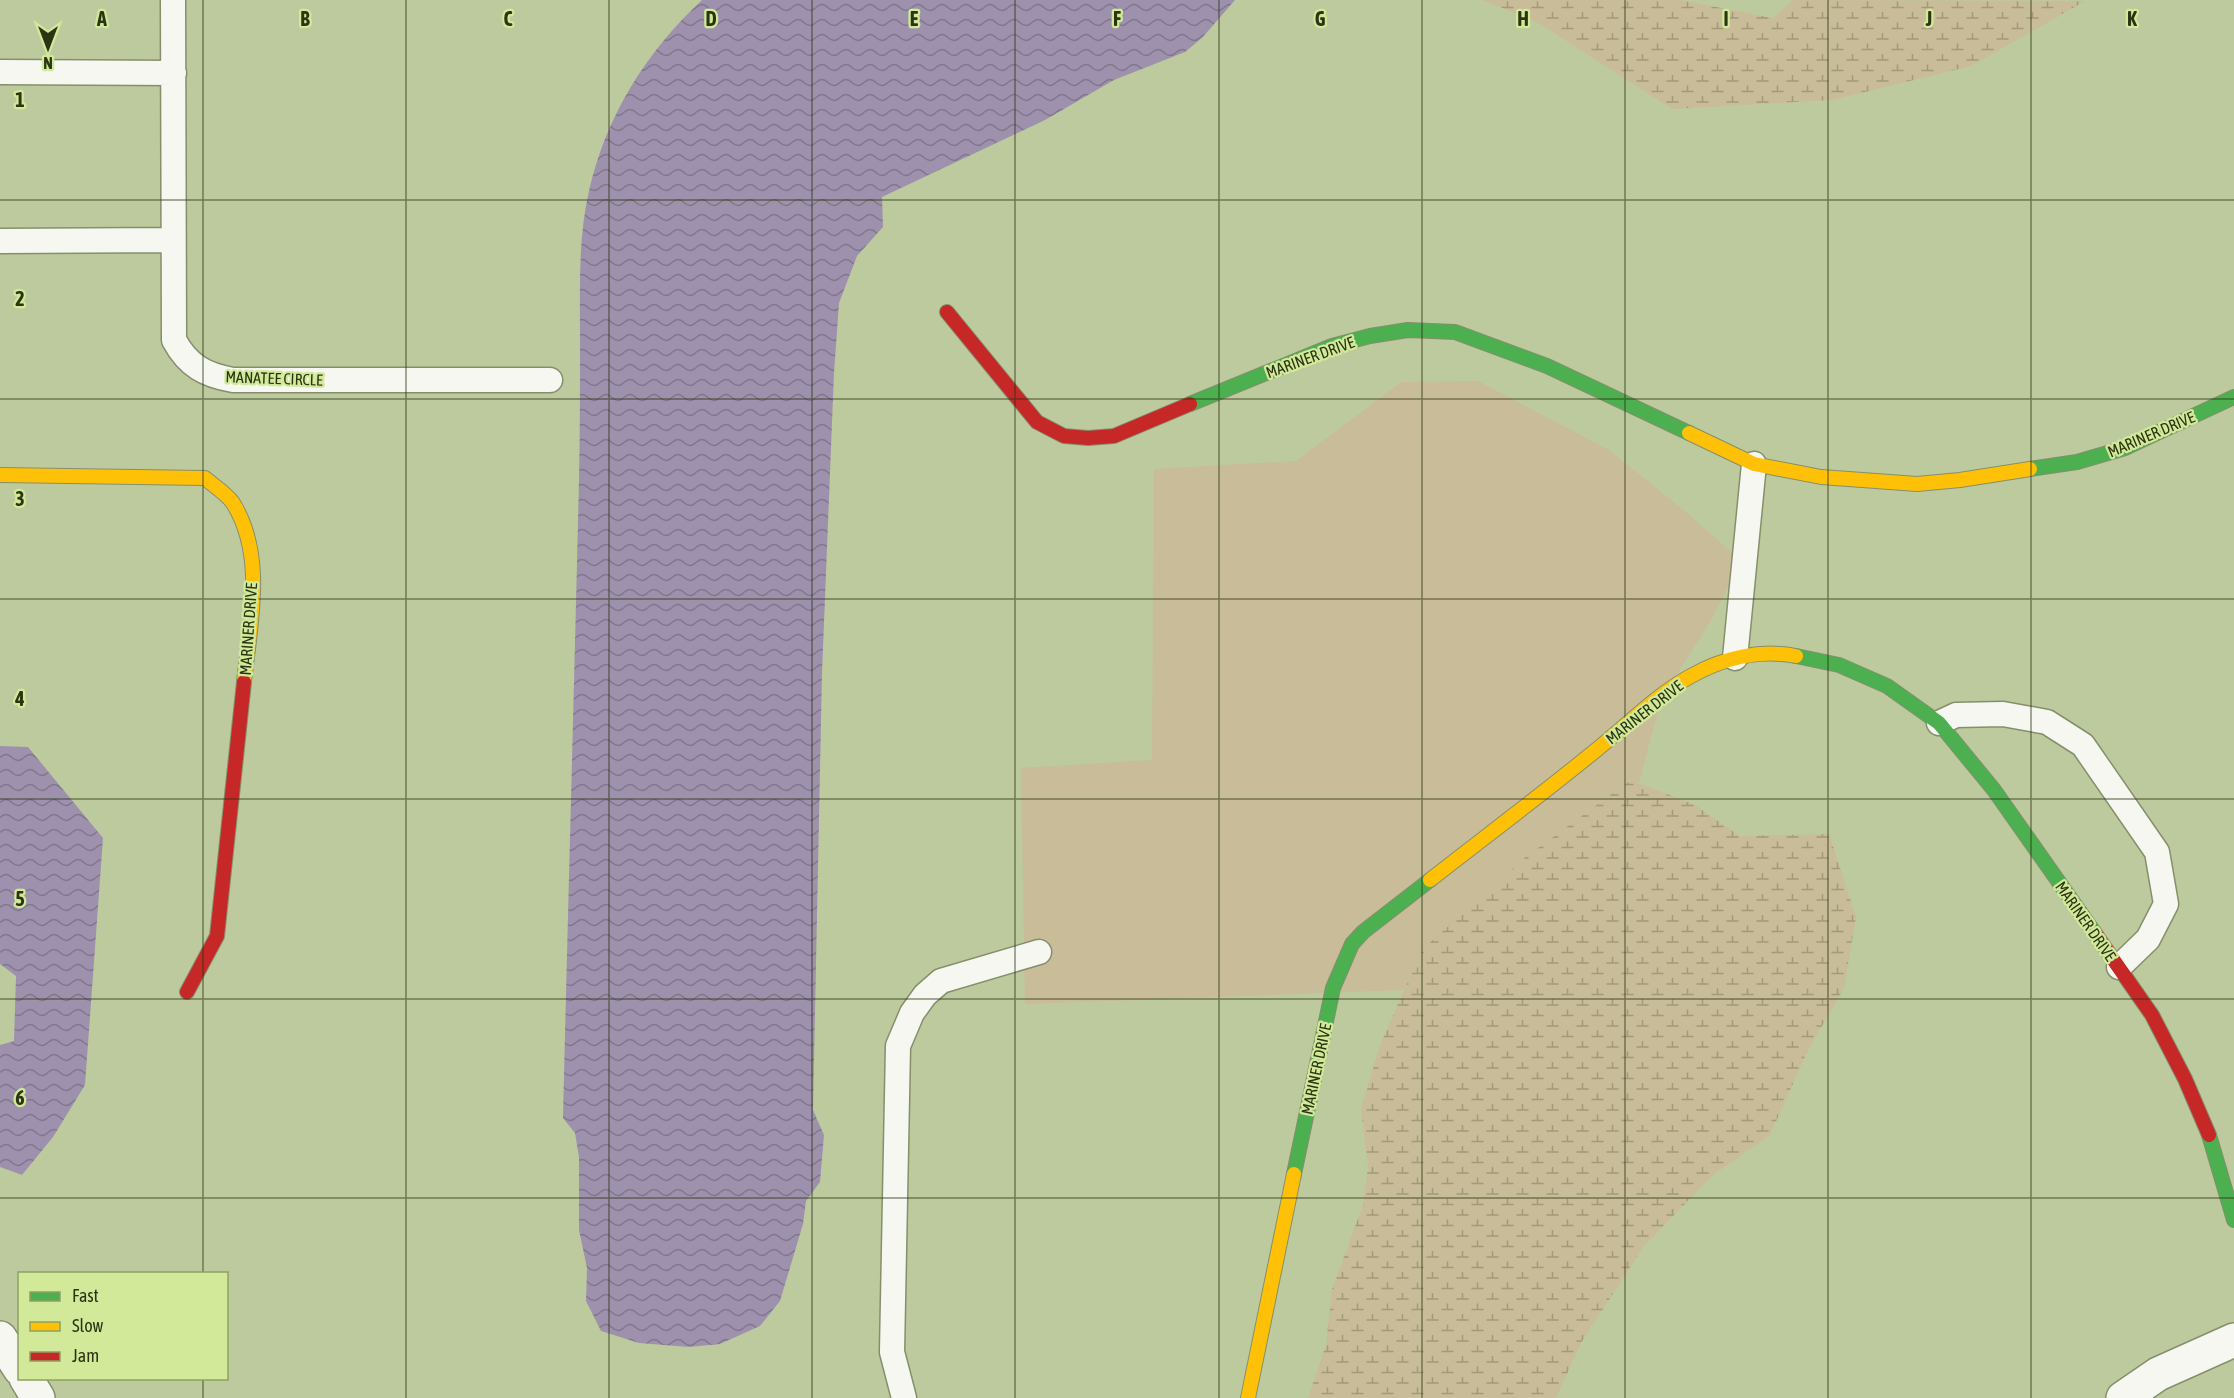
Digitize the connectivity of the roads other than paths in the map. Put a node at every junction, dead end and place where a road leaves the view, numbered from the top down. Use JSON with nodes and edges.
{"nodes":[{"id":1,"x":173,"y":0,"type":"edge"},
{"id":2,"x":0,"y":72,"type":"edge"},
{"id":3,"x":174,"y":74,"type":"junction"},
{"id":4,"x":173,"y":240,"type":"junction"},
{"id":5,"x":0,"y":241,"type":"edge"},
{"id":6,"x":947,"y":312,"type":"dead end"},
{"id":7,"x":550,"y":380,"type":"dead end"},
{"id":8,"x":2234,"y":397,"type":"edge"},
{"id":9,"x":1754,"y":464,"type":"junction"},
{"id":10,"x":0,"y":475,"type":"edge"},
{"id":11,"x":1736,"y":658,"type":"junction"},
{"id":12,"x":1939,"y":723,"type":"junction"},
{"id":13,"x":1039,"y":952,"type":"dead end"},
{"id":14,"x":2119,"y":967,"type":"junction"},
{"id":15,"x":187,"y":992,"type":"dead end"},
{"id":16,"x":2234,"y":1220,"type":"edge"},
{"id":17,"x":0,"y":1338,"type":"edge"},
{"id":18,"x":2234,"y":1340,"type":"edge"},
{"id":19,"x":18,"y":1366,"type":"edge"},
{"id":20,"x":27,"y":1380,"type":"edge"},
{"id":21,"x":38,"y":1398,"type":"edge"},
{"id":22,"x":904,"y":1398,"type":"edge"},
{"id":23,"x":1248,"y":1398,"type":"edge"},
{"id":24,"x":2123,"y":1398,"type":"edge"}],
"edges":[{"from":1,"to":3,"type":"lane","name":"MANATEE CIRCLE"},
{"from":2,"to":3,"type":"lane"},
{"from":3,"to":4,"type":"lane","name":"MANATEE CIRCLE"},
{"from":4,"to":5,"type":"lane"},
{"from":4,"to":7,"type":"lane","name":"MANATEE CIRCLE"},
{"from":6,"to":9,"type":"street","name":"MARINER DRIVE"},
{"from":8,"to":9,"type":"street","name":"MARINER DRIVE"},
{"from":9,"to":11,"type":"lane"},
{"from":10,"to":15,"type":"street","name":"MARINER DRIVE"},
{"from":11,"to":12,"type":"street","name":"MARINER DRIVE"},
{"from":11,"to":23,"type":"street","name":"MARINER DRIVE"},
{"from":12,"to":14,"type":"street","name":"MARINER DRIVE"},
{"from":12,"to":14,"type":"lane"},
{"from":13,"to":22,"type":"lane"},
{"from":14,"to":16,"type":"street","name":"MARINER DRIVE"},
{"from":17,"to":19,"type":"street"},
{"from":18,"to":24,"type":"street"},
{"from":20,"to":21,"type":"street"}]}
